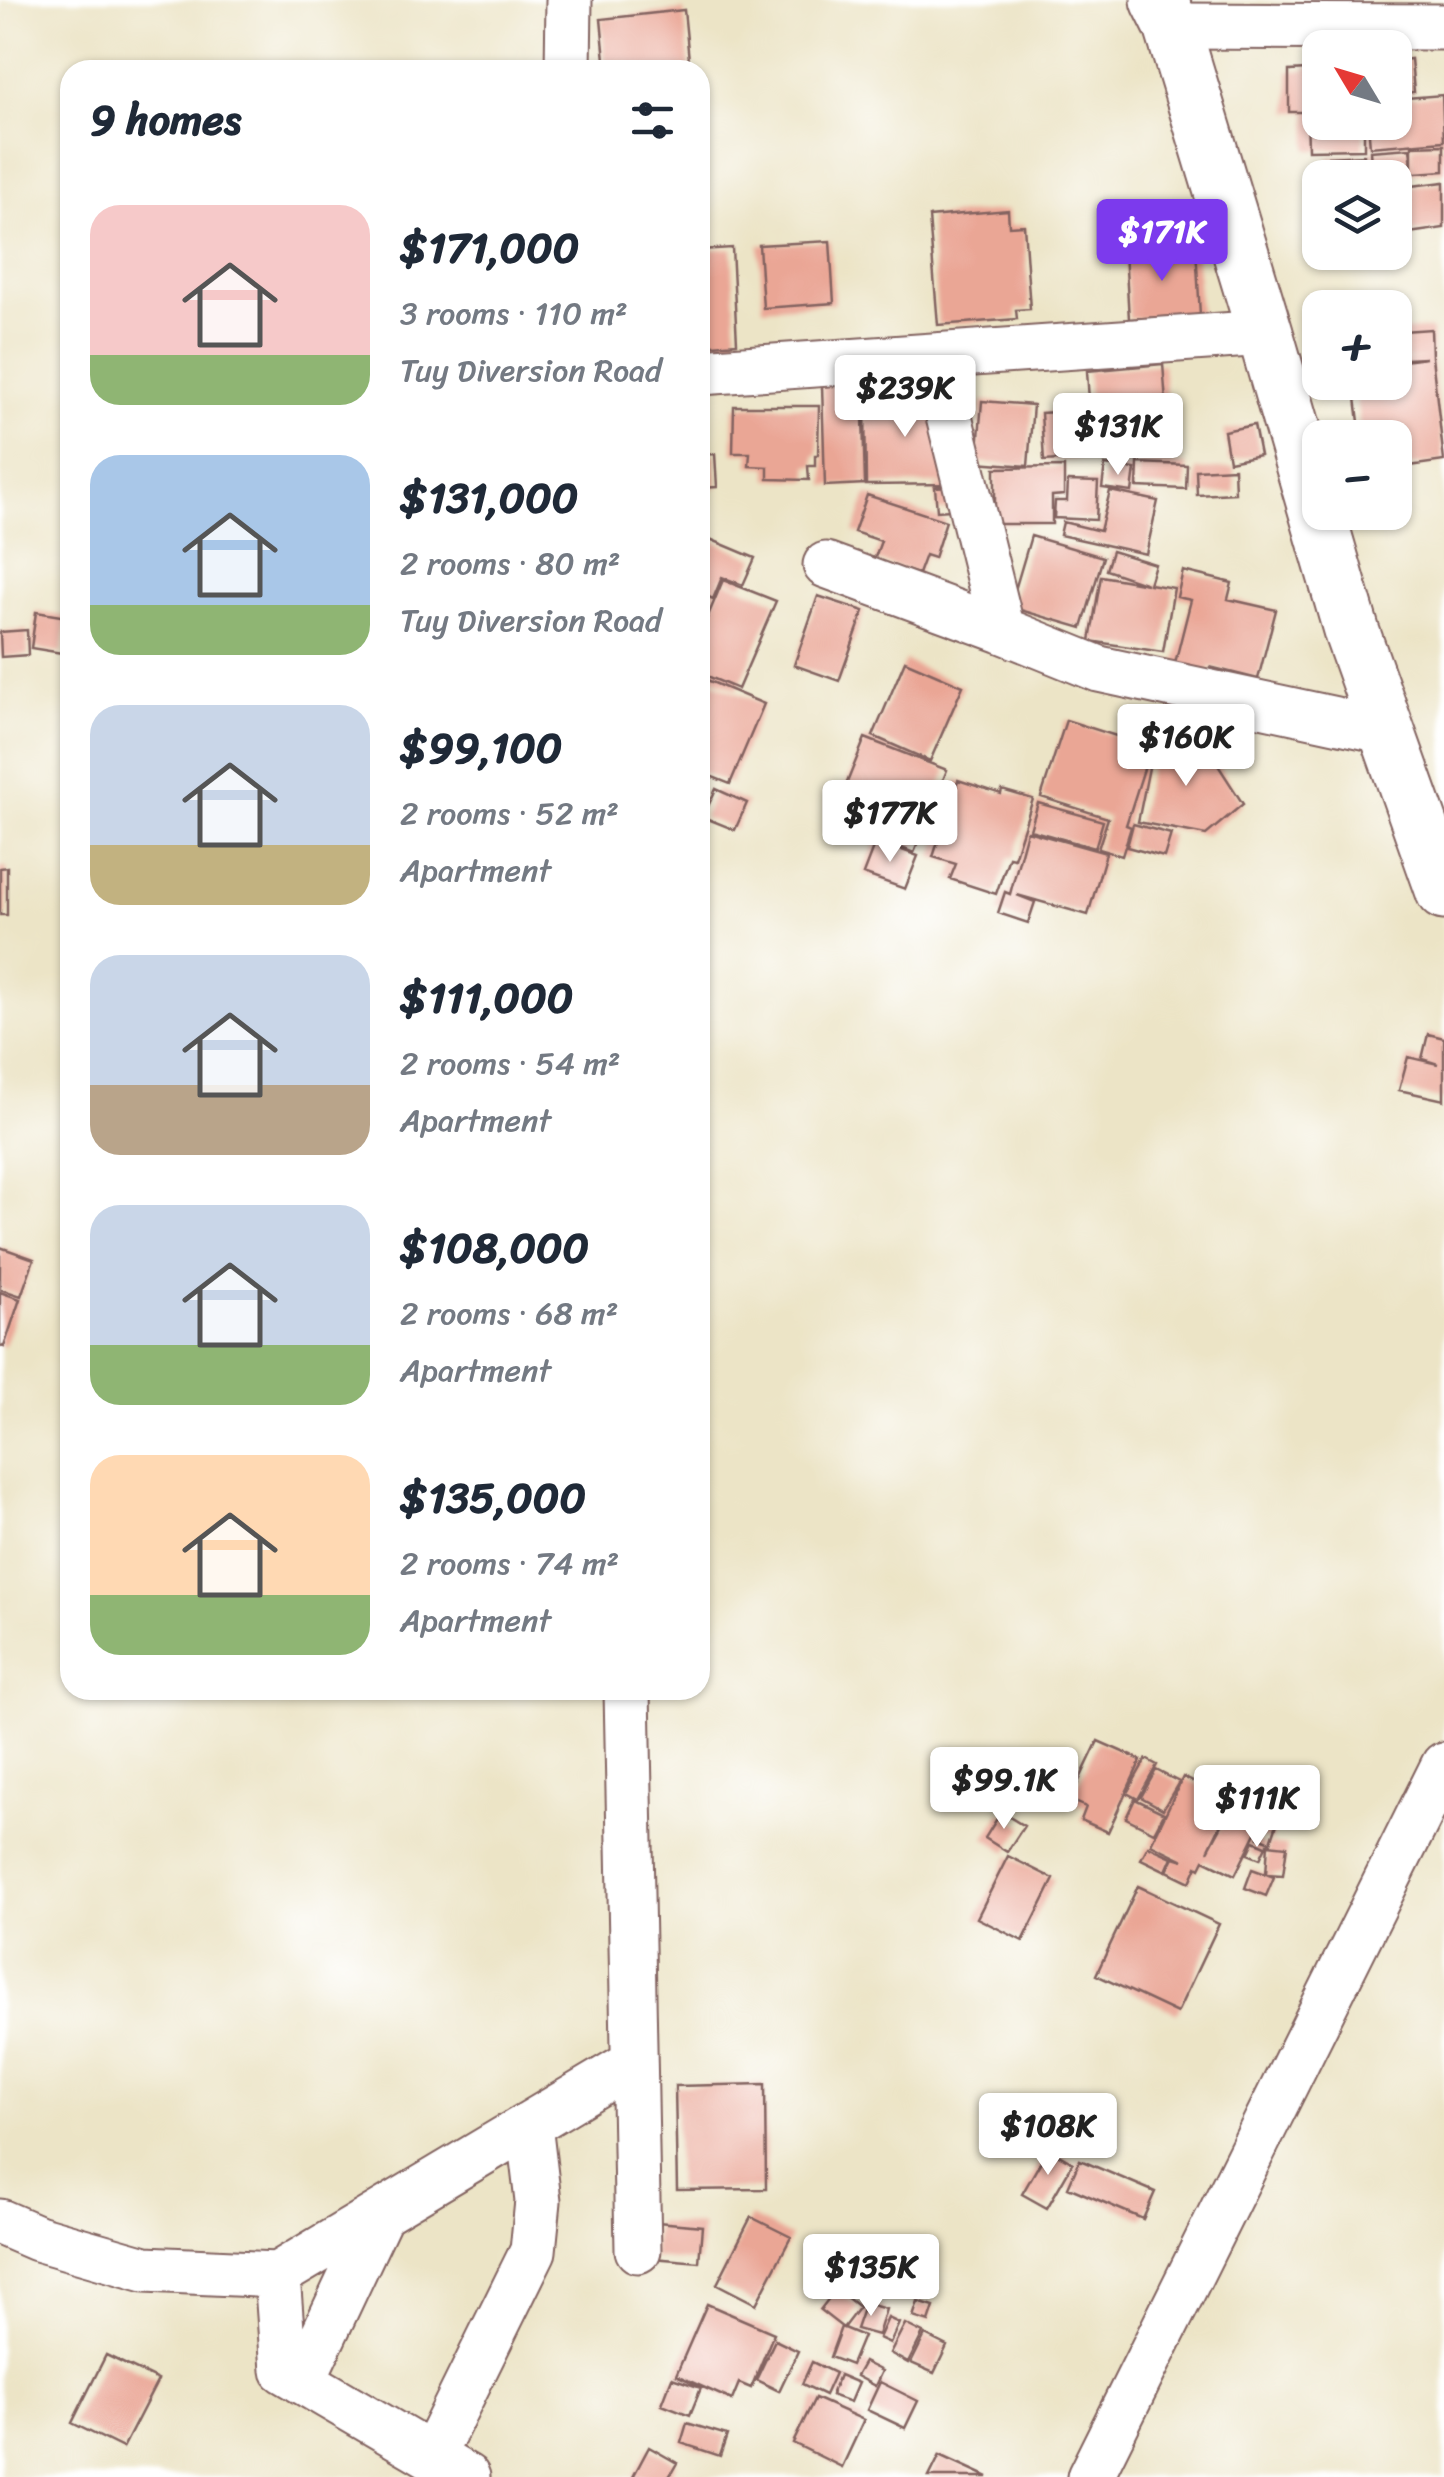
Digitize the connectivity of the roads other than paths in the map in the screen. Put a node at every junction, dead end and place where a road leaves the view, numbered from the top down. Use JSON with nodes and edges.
{"nodes":[{"id":1,"x":569,"y":0,"type":"edge"},
{"id":2,"x":1165,"y":13,"type":"edge"},
{"id":3,"x":1444,"y":27,"type":"edge"},
{"id":4,"x":568,"y":60,"type":"edge"},
{"id":5,"x":1265,"y":333,"type":"junction"},
{"id":6,"x":934,"y":356,"type":"junction"},
{"id":7,"x":710,"y":371,"type":"edge"},
{"id":8,"x":826,"y":565,"type":"dead end"},
{"id":9,"x":1002,"y":630,"type":"junction"},
{"id":10,"x":1387,"y":731,"type":"junction"},
{"id":11,"x":1444,"y":892,"type":"edge"},
{"id":12,"x":627,"y":1700,"type":"edge"},
{"id":13,"x":1444,"y":1765,"type":"edge"},
{"id":14,"x":634,"y":2062,"type":"junction"},
{"id":15,"x":528,"y":2125,"type":"junction"},
{"id":16,"x":381,"y":2213,"type":"junction"},
{"id":17,"x":0,"y":2222,"type":"edge"},
{"id":18,"x":638,"y":2250,"type":"dead end"},
{"id":19,"x":277,"y":2275,"type":"junction"},
{"id":20,"x":302,"y":2381,"type":"junction"},
{"id":21,"x":450,"y":2467,"type":"edge"},
{"id":22,"x":1090,"y":2477,"type":"edge"}],
"edges":[{"from":1,"to":4,"type":"street"},
{"from":2,"to":3,"type":"street"},
{"from":2,"to":5,"type":"main road"},
{"from":5,"to":6,"type":"street"},
{"from":5,"to":10,"type":"main road"},
{"from":6,"to":7,"type":"street"},
{"from":6,"to":9,"type":"street"},
{"from":8,"to":9,"type":"street"},
{"from":9,"to":10,"type":"street"},
{"from":10,"to":11,"type":"main road"},
{"from":12,"to":14,"type":"street"},
{"from":13,"to":22,"type":"street"},
{"from":14,"to":15,"type":"street"},
{"from":14,"to":18,"type":"street"},
{"from":15,"to":16,"type":"street"},
{"from":15,"to":21,"type":"street"},
{"from":16,"to":19,"type":"street"},
{"from":16,"to":20,"type":"street"},
{"from":17,"to":19,"type":"street"},
{"from":19,"to":20,"type":"street"},
{"from":20,"to":21,"type":"street"}]}
